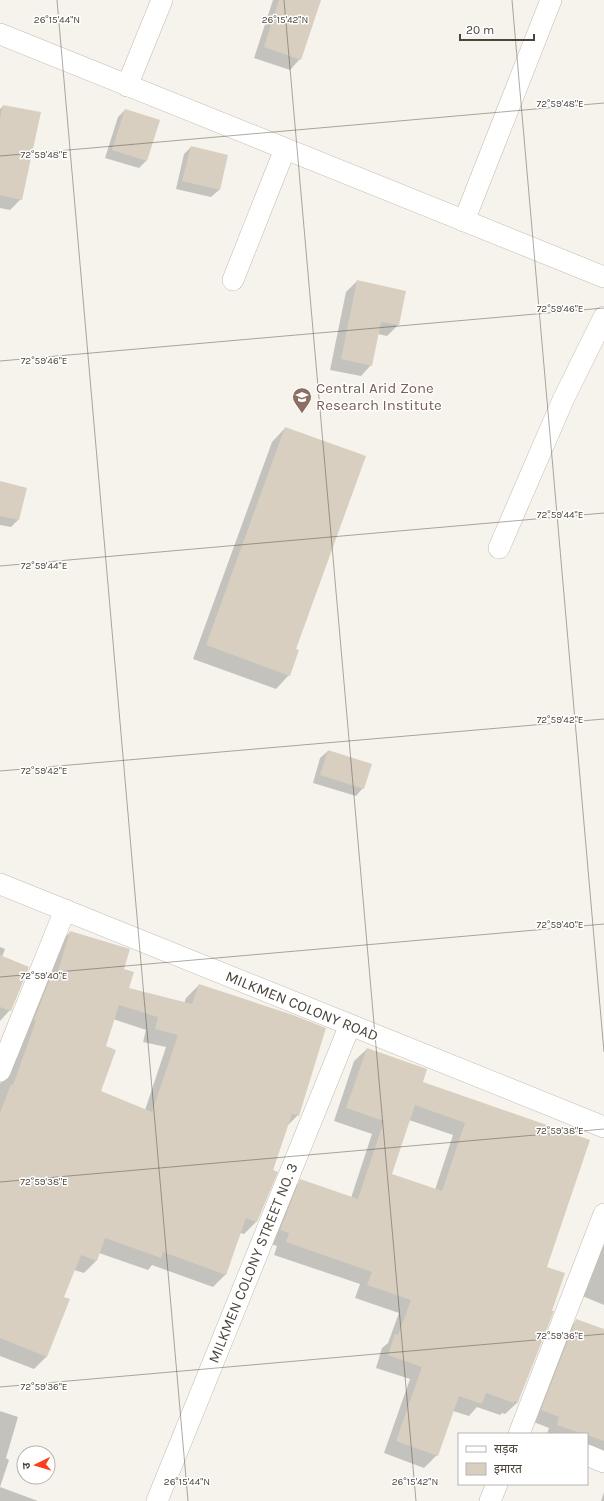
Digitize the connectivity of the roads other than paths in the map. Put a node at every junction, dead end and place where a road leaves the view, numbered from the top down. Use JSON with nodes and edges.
{"nodes":[{"id":1,"x":162,"y":0,"type":"edge"},
{"id":2,"x":551,"y":0,"type":"edge"},
{"id":3,"x":0,"y":34,"type":"edge"},
{"id":4,"x":127,"y":86,"type":"junction"},
{"id":5,"x":285,"y":149,"type":"junction"},
{"id":6,"x":464,"y":221,"type":"junction"},
{"id":7,"x":604,"y":278,"type":"edge"},
{"id":8,"x":233,"y":280,"type":"dead end"},
{"id":9,"x":604,"y":317,"type":"edge"},
{"id":10,"x":499,"y":548,"type":"dead end"},
{"id":11,"x":0,"y":884,"type":"edge"},
{"id":12,"x":65,"y":910,"type":"junction"},
{"id":13,"x":350,"y":1025,"type":"junction"},
{"id":14,"x":0,"y":1071,"type":"edge"},
{"id":15,"x":604,"y":1128,"type":"edge"},
{"id":16,"x":604,"y":1214,"type":"edge"},
{"id":17,"x":526,"y":1432,"type":"edge"},
{"id":18,"x":588,"y":1455,"type":"edge"},
{"id":19,"x":604,"y":1462,"type":"edge"},
{"id":20,"x":497,"y":1485,"type":"edge"},
{"id":21,"x":157,"y":1501,"type":"edge"},
{"id":22,"x":490,"y":1501,"type":"edge"}],
"edges":[{"from":1,"to":4,"type":"street"},
{"from":2,"to":6,"type":"street"},
{"from":3,"to":4,"type":"street"},
{"from":4,"to":5,"type":"street"},
{"from":5,"to":6,"type":"street"},
{"from":5,"to":8,"type":"street"},
{"from":6,"to":7,"type":"street"},
{"from":9,"to":10,"type":"street"},
{"from":11,"to":12,"type":"street","name":"MILKMEN COLONY ROAD"},
{"from":12,"to":13,"type":"street","name":"MILKMEN COLONY ROAD"},
{"from":12,"to":14,"type":"street"},
{"from":13,"to":15,"type":"street","name":"MILKMEN COLONY ROAD"},
{"from":13,"to":21,"type":"street","name":"MILKMEN COLONY STREET NO. 3"},
{"from":16,"to":17,"type":"street"},
{"from":18,"to":19,"type":"street"},
{"from":20,"to":22,"type":"street"}]}
